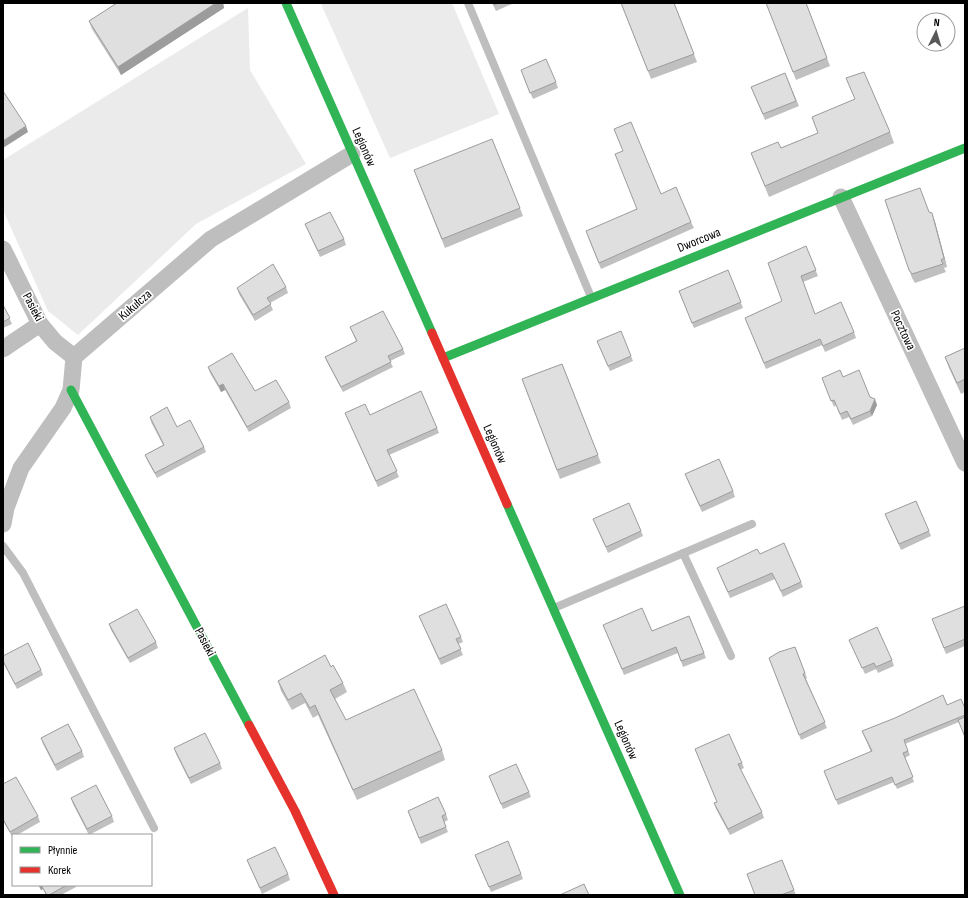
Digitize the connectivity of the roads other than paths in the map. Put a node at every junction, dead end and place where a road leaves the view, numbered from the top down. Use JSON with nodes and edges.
{"nodes":[{"id":1,"x":286,"y":3,"type":"edge"},
{"id":2,"x":468,"y":3,"type":"edge"},
{"id":3,"x":965,"y":148,"type":"edge"},
{"id":4,"x":352,"y":154,"type":"junction"},
{"id":5,"x":841,"y":197,"type":"junction"},
{"id":6,"x":3,"y":249,"type":"edge"},
{"id":7,"x":591,"y":298,"type":"junction"},
{"id":8,"x":40,"y":324,"type":"junction"},
{"id":9,"x":3,"y":349,"type":"edge"},
{"id":10,"x":74,"y":357,"type":"junction"},
{"id":11,"x":443,"y":358,"type":"junction"},
{"id":12,"x":71,"y":390,"type":"junction"},
{"id":13,"x":965,"y":463,"type":"edge"},
{"id":14,"x":3,"y":524,"type":"edge"},
{"id":15,"x":752,"y":524,"type":"dead end"},
{"id":16,"x":3,"y":546,"type":"edge"},
{"id":17,"x":683,"y":553,"type":"junction"},
{"id":18,"x":553,"y":608,"type":"junction"},
{"id":19,"x":731,"y":656,"type":"dead end"},
{"id":20,"x":154,"y":828,"type":"dead end"},
{"id":21,"x":334,"y":895,"type":"edge"},
{"id":22,"x":680,"y":895,"type":"edge"}],
"edges":[{"from":1,"to":4,"type":"street","name":"Legionów"},
{"from":2,"to":7,"type":"lane"},
{"from":3,"to":5,"type":"street","name":"Dworcowa"},
{"from":4,"to":10,"type":"street","name":"Kukułcza"},
{"from":4,"to":11,"type":"street","name":"Legionów"},
{"from":5,"to":7,"type":"street","name":"Dworcowa"},
{"from":5,"to":13,"type":"street","name":"Pocztowa"},
{"from":6,"to":8,"type":"street","name":"Pasieki"},
{"from":7,"to":11,"type":"street","name":"Dworcowa"},
{"from":8,"to":9,"type":"street"},
{"from":8,"to":10,"type":"street","name":"Pasieki"},
{"from":10,"to":12,"type":"street"},
{"from":11,"to":18,"type":"street","name":"Legionów"},
{"from":12,"to":14,"type":"street"},
{"from":12,"to":21,"type":"street","name":"Pasieki"},
{"from":15,"to":17,"type":"lane"},
{"from":16,"to":20,"type":"lane"},
{"from":17,"to":18,"type":"lane"},
{"from":17,"to":19,"type":"lane"},
{"from":18,"to":22,"type":"street","name":"Legionów"}]}
